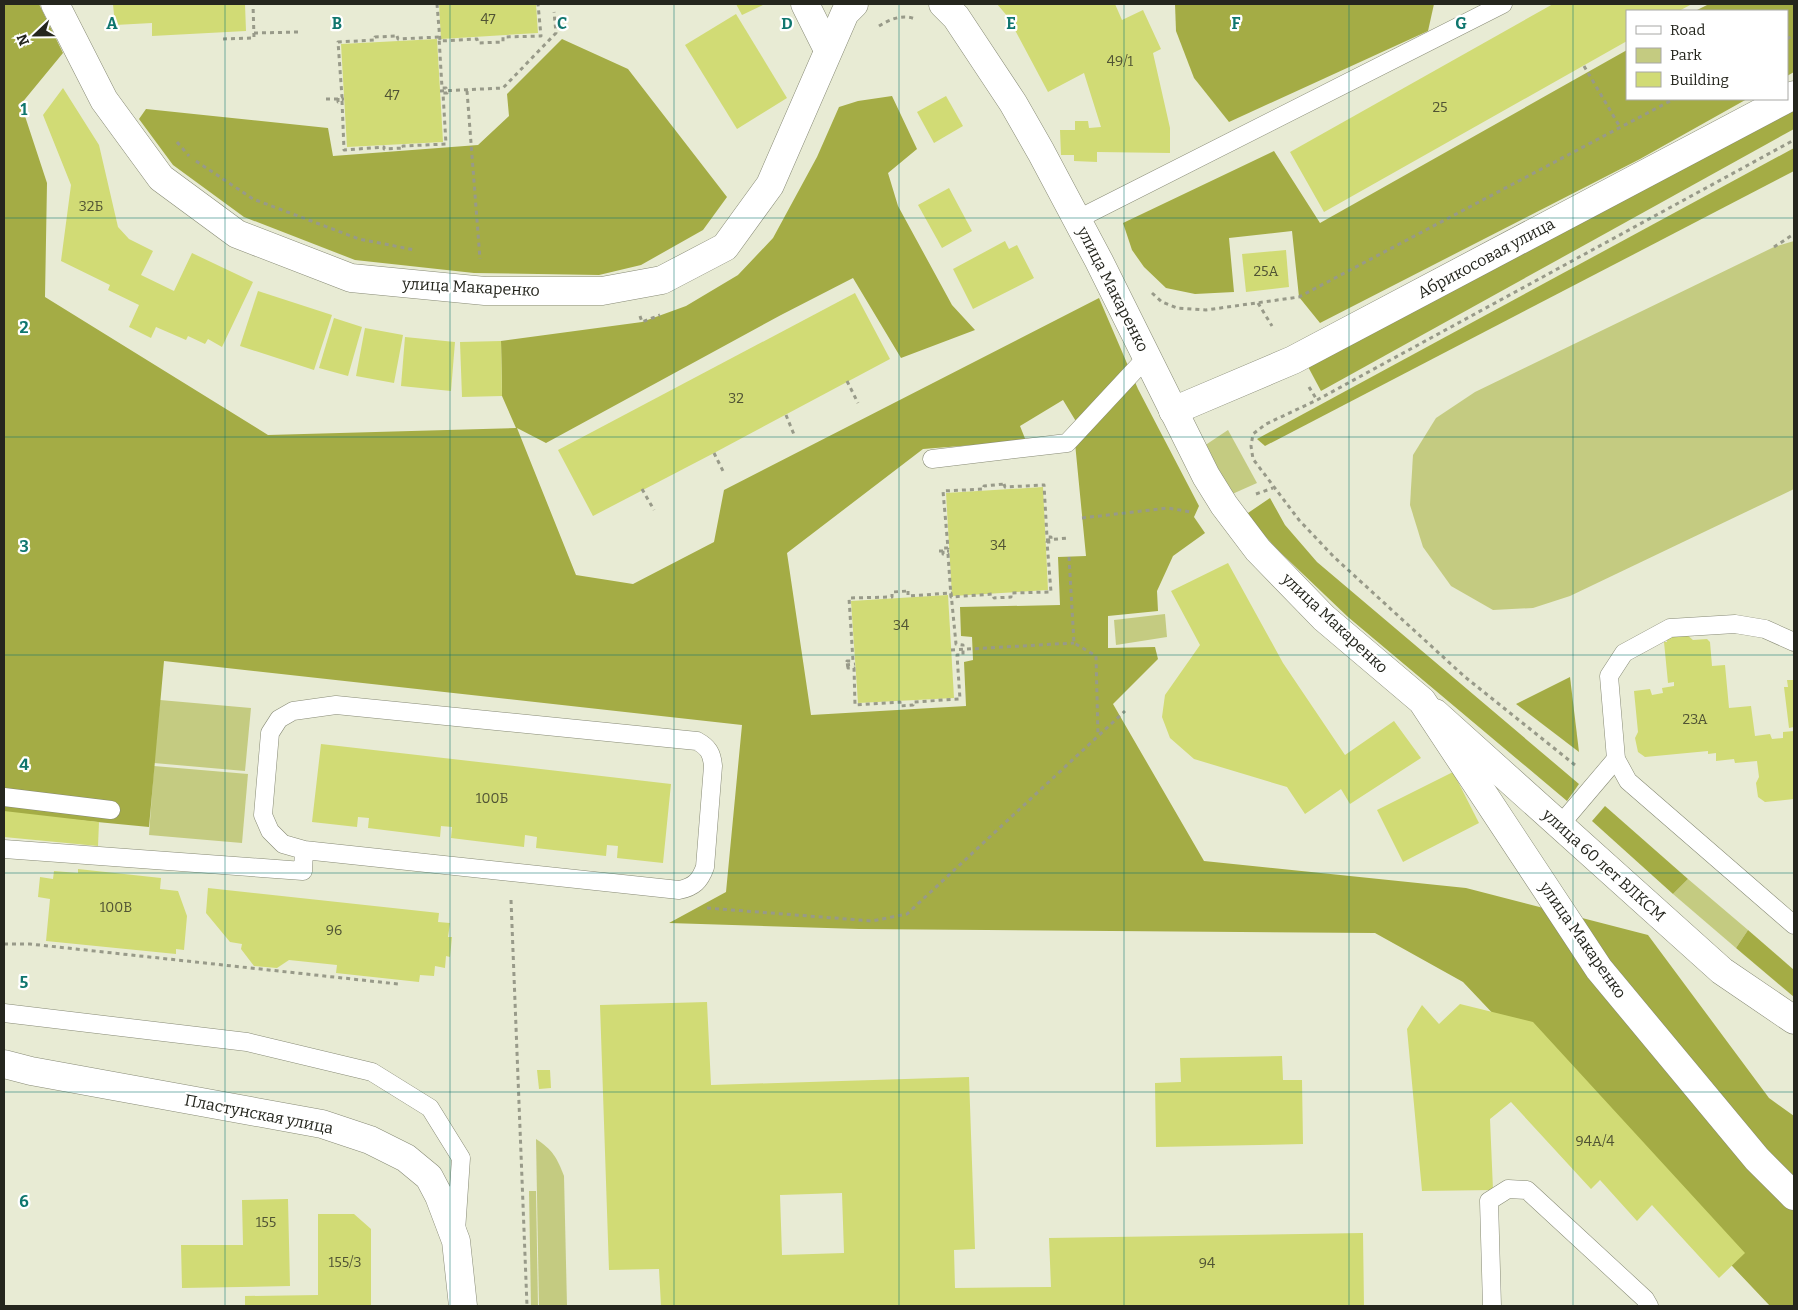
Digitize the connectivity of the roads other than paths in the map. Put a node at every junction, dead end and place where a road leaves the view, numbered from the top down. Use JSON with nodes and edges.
{"nodes":[{"id":1,"x":55,"y":4,"type":"edge"},
{"id":2,"x":805,"y":4,"type":"edge"},
{"id":3,"x":854,"y":4,"type":"edge"},
{"id":4,"x":944,"y":4,"type":"edge"},
{"id":5,"x":1503,"y":4,"type":"edge"},
{"id":6,"x":828,"y":50,"type":"junction"},
{"id":7,"x":1785,"y":100,"type":"edge"},
{"id":8,"x":1078,"y":219,"type":"junction"},
{"id":9,"x":1147,"y":357,"type":"junction"},
{"id":10,"x":1173,"y":411,"type":"junction"},
{"id":11,"x":932,"y":459,"type":"dead end"},
{"id":12,"x":1794,"y":642,"type":"edge"},
{"id":13,"x":1422,"y":701,"type":"junction"},
{"id":14,"x":1616,"y":759,"type":"junction"},
{"id":15,"x":4,"y":797,"type":"edge"},
{"id":16,"x":111,"y":810,"type":"dead end"},
{"id":17,"x":1560,"y":825,"type":"junction"},
{"id":18,"x":4,"y":849,"type":"edge"},
{"id":19,"x":304,"y":850,"type":"junction"},
{"id":20,"x":1794,"y":925,"type":"edge"},
{"id":21,"x":4,"y":1013,"type":"edge"},
{"id":22,"x":1794,"y":1020,"type":"edge"},
{"id":23,"x":4,"y":1064,"type":"edge"},
{"id":24,"x":1794,"y":1196,"type":"edge"},
{"id":25,"x":456,"y":1241,"type":"junction"},
{"id":26,"x":463,"y":1306,"type":"edge"},
{"id":27,"x":1492,"y":1306,"type":"edge"},
{"id":28,"x":1649,"y":1306,"type":"edge"}],
"edges":[{"from":1,"to":6,"type":"street","name":"улица Макаренко"},
{"from":2,"to":6,"type":"street"},
{"from":3,"to":6,"type":"street","name":"улица Макаренко"},
{"from":4,"to":8,"type":"street","name":"улица Макаренко"},
{"from":5,"to":8,"type":"lane"},
{"from":7,"to":10,"type":"street","name":"Абрикосовая улица"},
{"from":8,"to":9,"type":"street","name":"улица Макаренко"},
{"from":9,"to":10,"type":"street","name":"улица Макаренко"},
{"from":9,"to":11,"type":"lane"},
{"from":10,"to":13,"type":"street","name":"улица Макаренко"},
{"from":12,"to":14,"type":"lane"},
{"from":13,"to":17,"type":"street","name":"улица 60 лет ВЛКСМ"},
{"from":13,"to":24,"type":"street","name":"улица Макаренко"},
{"from":14,"to":17,"type":"lane"},
{"from":14,"to":20,"type":"lane"},
{"from":15,"to":16,"type":"lane"},
{"from":17,"to":22,"type":"street","name":"улица 60 лет ВЛКСМ"},
{"from":18,"to":19,"type":"lane"},
{"from":19,"to":19,"type":"lane"},
{"from":21,"to":25,"type":"lane"},
{"from":23,"to":25,"type":"street","name":"Пластунская улица"},
{"from":25,"to":26,"type":"street","name":"Пластунская улица"},
{"from":27,"to":28,"type":"lane"}]}
